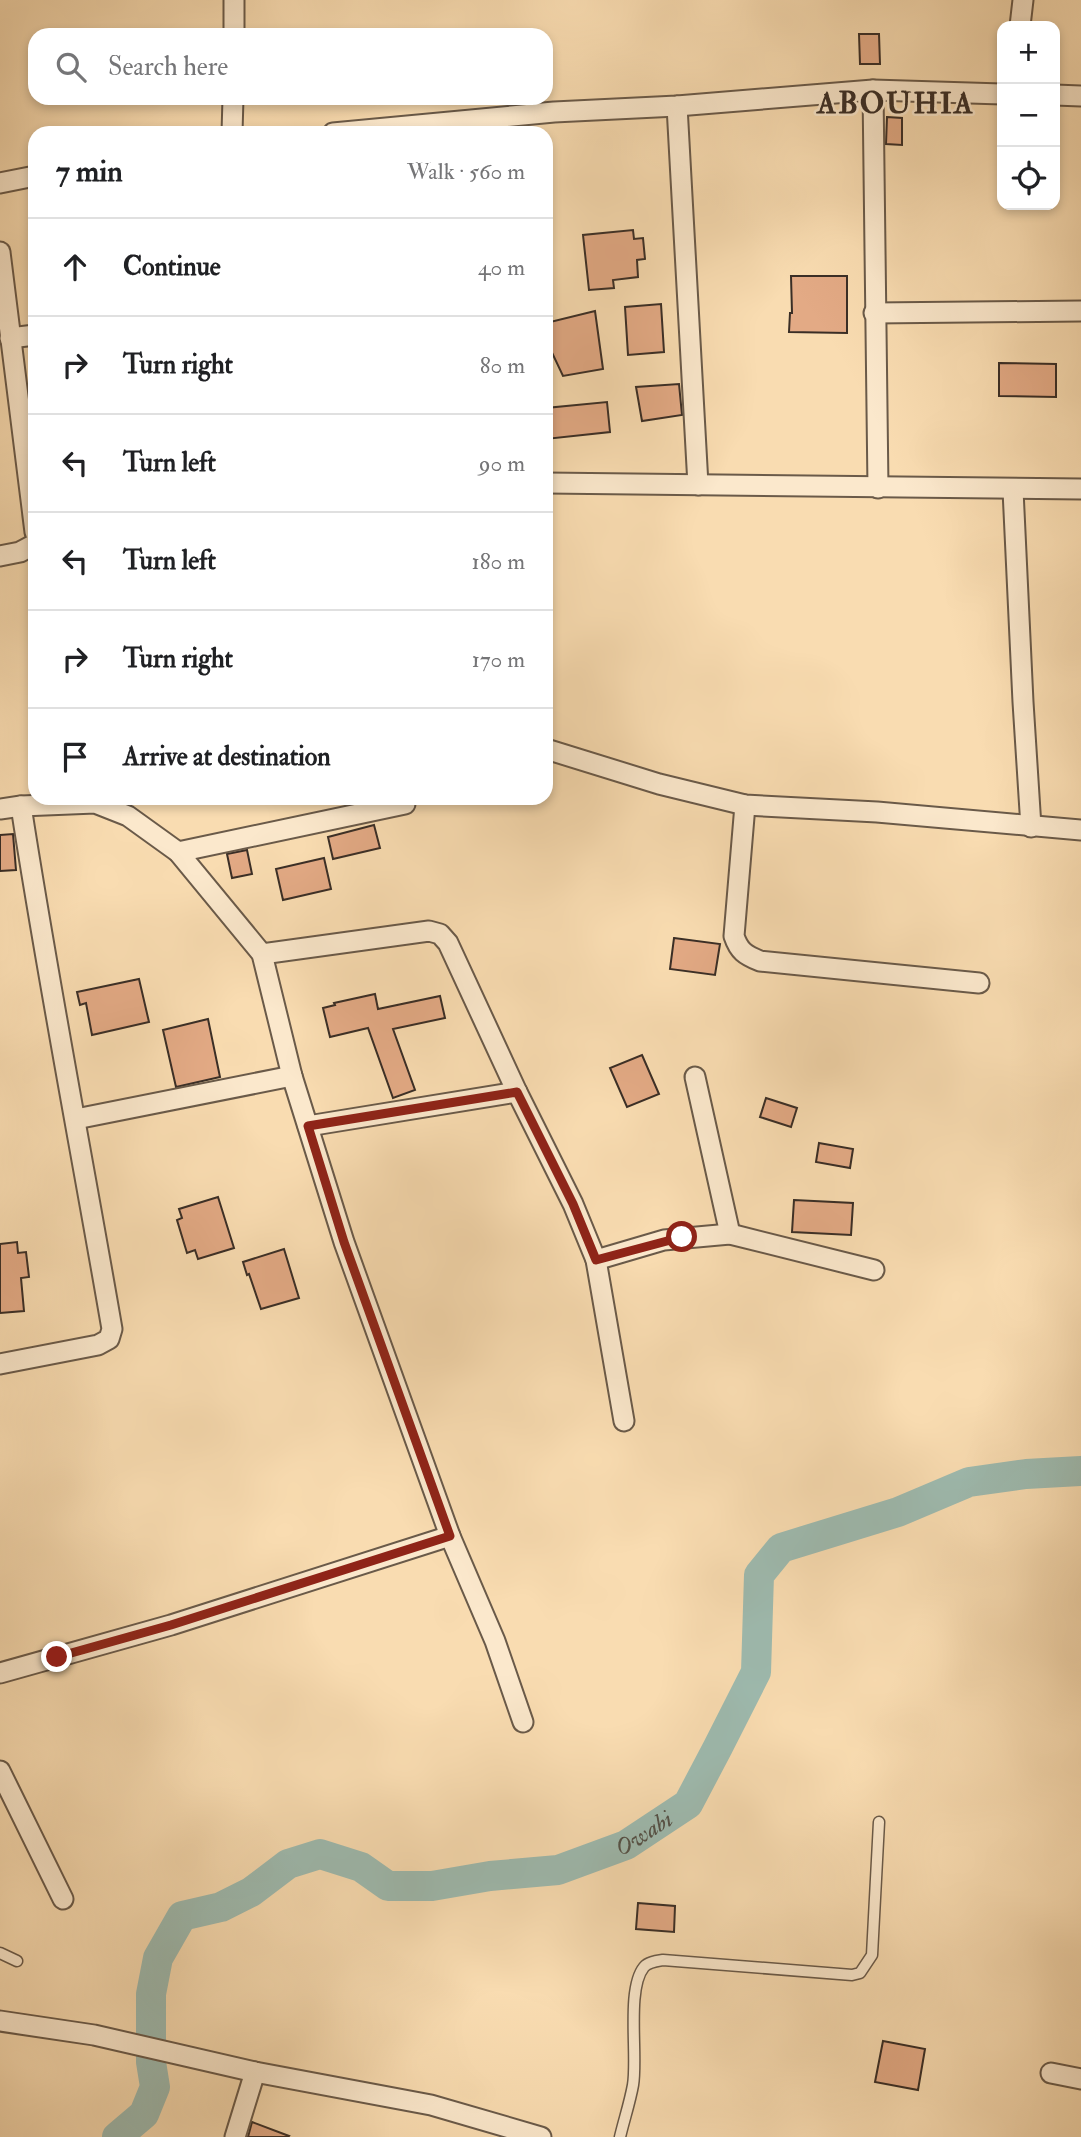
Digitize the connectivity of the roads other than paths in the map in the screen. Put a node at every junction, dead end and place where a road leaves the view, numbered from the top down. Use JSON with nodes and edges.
{"nodes":[{"id":1,"x":234,"y":0,"type":"edge"},
{"id":2,"x":1023,"y":0,"type":"edge"},
{"id":3,"x":1021,"y":21,"type":"edge"},
{"id":4,"x":234,"y":28,"type":"edge"},
{"id":5,"x":873,"y":90,"type":"junction"},
{"id":6,"x":997,"y":94,"type":"edge"},
{"id":7,"x":1060,"y":95,"type":"edge"},
{"id":8,"x":1081,"y":96,"type":"edge"},
{"id":9,"x":233,"y":105,"type":"edge"},
{"id":10,"x":677,"y":106,"type":"junction"},
{"id":11,"x":232,"y":126,"type":"edge"},
{"id":12,"x":464,"y":126,"type":"edge"},
{"id":13,"x":28,"y":177,"type":"edge"},
{"id":14,"x":0,"y":183,"type":"edge"},
{"id":15,"x":0,"y":253,"type":"edge"},
{"id":16,"x":0,"y":262,"type":"edge"},
{"id":17,"x":1081,"y":311,"type":"edge"},
{"id":18,"x":874,"y":313,"type":"junction"},
{"id":19,"x":28,"y":336,"type":"edge"},
{"id":20,"x":10,"y":338,"type":"junction"},
{"id":21,"x":28,"y":478,"type":"edge"},
{"id":22,"x":553,"y":482,"type":"edge"},
{"id":23,"x":698,"y":485,"type":"junction"},
{"id":24,"x":878,"y":488,"type":"junction"},
{"id":25,"x":1081,"y":489,"type":"edge"},
{"id":26,"x":1013,"y":490,"type":"junction"},
{"id":27,"x":28,"y":548,"type":"edge"},
{"id":28,"x":0,"y":556,"type":"edge"},
{"id":29,"x":553,"y":751,"type":"edge"},
{"id":30,"x":35,"y":805,"type":"edge"},
{"id":31,"x":104,"y":805,"type":"edge"},
{"id":32,"x":400,"y":805,"type":"edge"},
{"id":33,"x":745,"y":805,"type":"junction"},
{"id":34,"x":20,"y":806,"type":"junction"},
{"id":35,"x":0,"y":809,"type":"edge"},
{"id":36,"x":1031,"y":827,"type":"junction"},
{"id":37,"x":1081,"y":830,"type":"edge"},
{"id":38,"x":178,"y":852,"type":"junction"},
{"id":39,"x":262,"y":954,"type":"junction"},
{"id":40,"x":979,"y":983,"type":"dead end"},
{"id":41,"x":292,"y":1076,"type":"junction"},
{"id":42,"x":695,"y":1076,"type":"dead end"},
{"id":43,"x":517,"y":1092,"type":"junction"},
{"id":44,"x":76,"y":1119,"type":"junction"},
{"id":45,"x":308,"y":1126,"type":"junction"},
{"id":46,"x":730,"y":1234,"type":"junction"},
{"id":47,"x":596,"y":1260,"type":"junction"},
{"id":48,"x":874,"y":1270,"type":"dead end"},
{"id":49,"x":0,"y":1364,"type":"edge"},
{"id":50,"x":624,"y":1421,"type":"dead end"},
{"id":51,"x":450,"y":1536,"type":"junction"},
{"id":52,"x":0,"y":1673,"type":"edge"},
{"id":53,"x":523,"y":1721,"type":"dead end"},
{"id":54,"x":0,"y":1771,"type":"edge"},
{"id":55,"x":879,"y":1822,"type":"dead end"},
{"id":56,"x":63,"y":1899,"type":"dead end"},
{"id":57,"x":0,"y":1954,"type":"edge"},
{"id":58,"x":17,"y":1961,"type":"dead end"},
{"id":59,"x":0,"y":2021,"type":"edge"},
{"id":60,"x":255,"y":2072,"type":"junction"},
{"id":61,"x":1051,"y":2073,"type":"dead end"},
{"id":62,"x":1081,"y":2079,"type":"edge"},
{"id":63,"x":235,"y":2137,"type":"edge"},
{"id":64,"x":541,"y":2137,"type":"edge"},
{"id":65,"x":620,"y":2137,"type":"edge"}],
"edges":[{"from":1,"to":4,"type":"street"},
{"from":2,"to":3,"type":"street"},
{"from":5,"to":6,"type":"street"},
{"from":5,"to":10,"type":"street"},
{"from":5,"to":18,"type":"street"},
{"from":7,"to":8,"type":"street"},
{"from":9,"to":11,"type":"street"},
{"from":10,"to":12,"type":"street"},
{"from":10,"to":23,"type":"street"},
{"from":13,"to":14,"type":"street"},
{"from":15,"to":16,"type":"street"},
{"from":16,"to":20,"type":"street"},
{"from":17,"to":18,"type":"street"},
{"from":18,"to":24,"type":"street"},
{"from":19,"to":20,"type":"street"},
{"from":20,"to":21,"type":"street"},
{"from":22,"to":23,"type":"street"},
{"from":23,"to":24,"type":"street"},
{"from":24,"to":26,"type":"street"},
{"from":25,"to":26,"type":"street"},
{"from":26,"to":36,"type":"street"},
{"from":27,"to":28,"type":"street"},
{"from":29,"to":33,"type":"street"},
{"from":30,"to":34,"type":"street"},
{"from":31,"to":38,"type":"street"},
{"from":32,"to":38,"type":"street"},
{"from":33,"to":36,"type":"street"},
{"from":33,"to":40,"type":"street"},
{"from":34,"to":35,"type":"street"},
{"from":34,"to":44,"type":"street"},
{"from":36,"to":37,"type":"street"},
{"from":38,"to":39,"type":"street"},
{"from":39,"to":41,"type":"street"},
{"from":39,"to":43,"type":"street"},
{"from":41,"to":44,"type":"street"},
{"from":41,"to":45,"type":"street"},
{"from":42,"to":46,"type":"street"},
{"from":43,"to":45,"type":"street"},
{"from":43,"to":47,"type":"street"},
{"from":44,"to":49,"type":"street"},
{"from":45,"to":51,"type":"street"},
{"from":46,"to":47,"type":"street"},
{"from":46,"to":48,"type":"street"},
{"from":47,"to":50,"type":"street"},
{"from":51,"to":52,"type":"street"},
{"from":51,"to":53,"type":"street"},
{"from":54,"to":56,"type":"street"},
{"from":55,"to":65,"type":"lane"},
{"from":57,"to":58,"type":"lane"},
{"from":59,"to":60,"type":"street"},
{"from":60,"to":63,"type":"street"},
{"from":60,"to":64,"type":"street"},
{"from":61,"to":62,"type":"street"}]}
